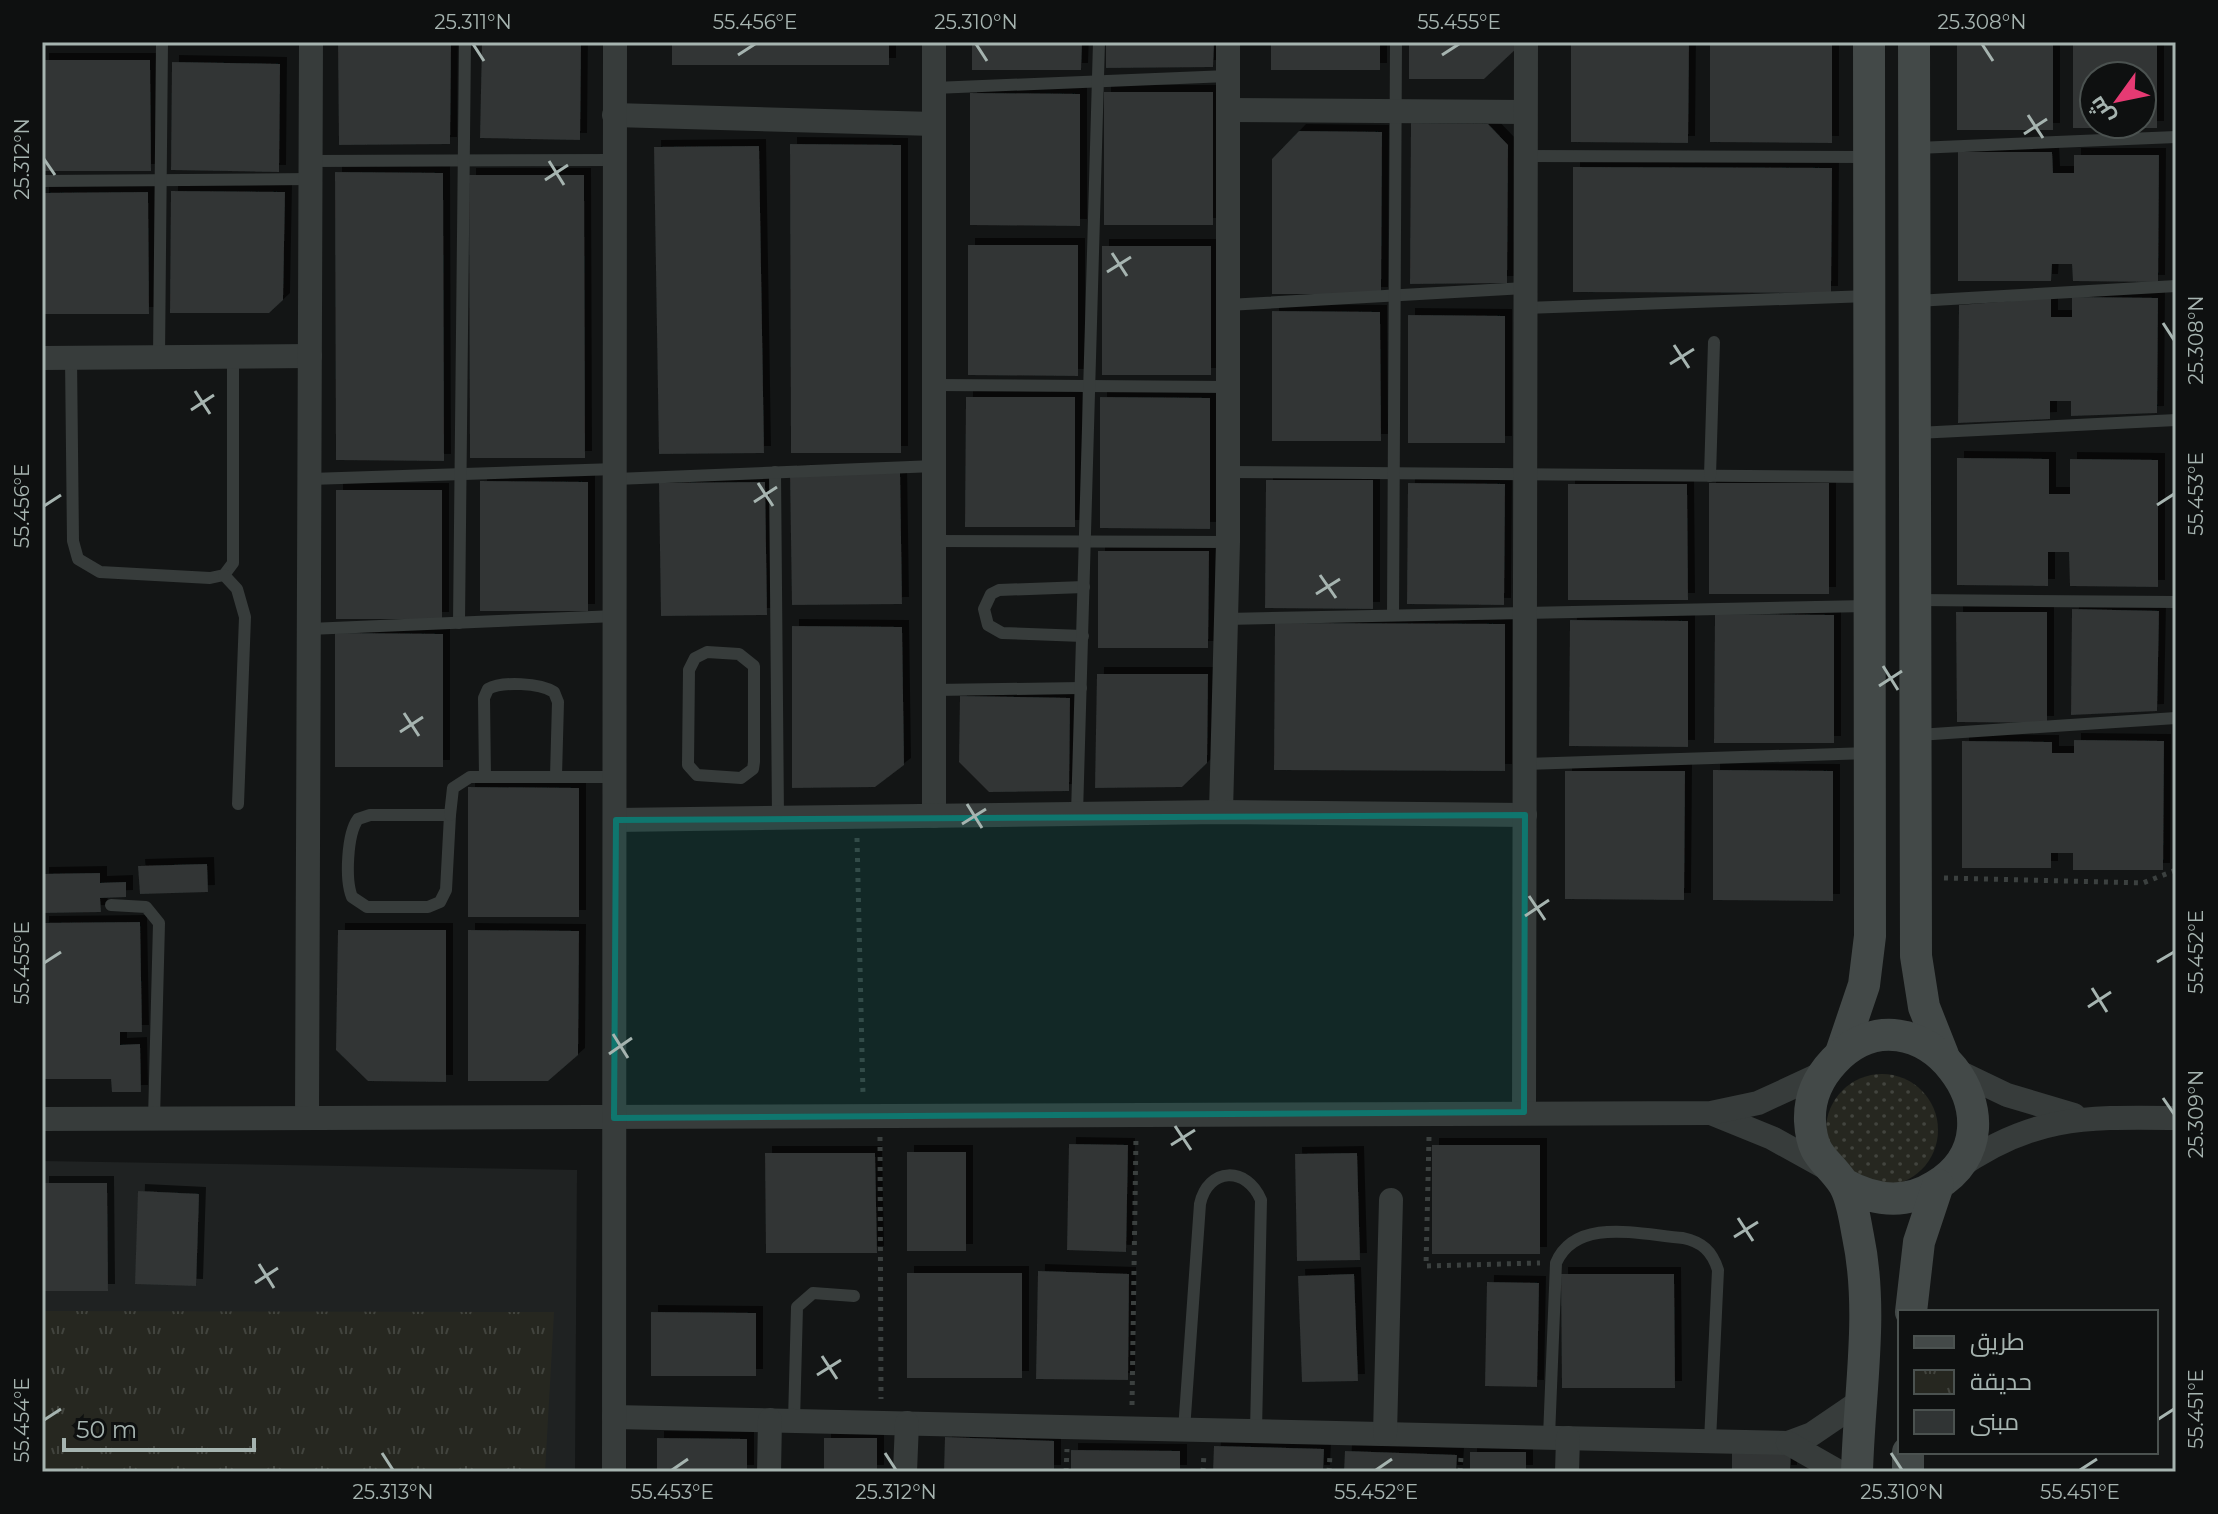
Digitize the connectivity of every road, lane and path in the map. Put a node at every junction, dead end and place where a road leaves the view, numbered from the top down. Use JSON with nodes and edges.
{"nodes":[{"id":1,"x":162,"y":42,"type":"edge"},
{"id":2,"x":311,"y":42,"type":"edge"},
{"id":3,"x":465,"y":42,"type":"edge"},
{"id":4,"x":615,"y":42,"type":"edge"},
{"id":5,"x":934,"y":42,"type":"edge"},
{"id":6,"x":1099,"y":42,"type":"edge"},
{"id":7,"x":1228,"y":42,"type":"edge"},
{"id":8,"x":1396,"y":42,"type":"edge"},
{"id":9,"x":1526,"y":42,"type":"edge"},
{"id":10,"x":1869,"y":42,"type":"edge"},
{"id":11,"x":1914,"y":42,"type":"edge"},
{"id":12,"x":1228,"y":76,"type":"junction"},
{"id":13,"x":1098,"y":81,"type":"junction"},
{"id":14,"x":934,"y":88,"type":"junction"},
{"id":15,"x":1229,"y":110,"type":"junction"},
{"id":16,"x":1396,"y":111,"type":"junction"},
{"id":17,"x":1525,"y":112,"type":"junction"},
{"id":18,"x":614,"y":115,"type":"junction"},
{"id":19,"x":934,"y":124,"type":"junction"},
{"id":20,"x":2176,"y":137,"type":"edge"},
{"id":21,"x":1914,"y":148,"type":"junction"},
{"id":22,"x":1525,"y":156,"type":"junction"},
{"id":23,"x":615,"y":160,"type":"junction"},
{"id":24,"x":464,"y":162,"type":"junction"},
{"id":25,"x":1869,"y":165,"type":"junction"},
{"id":26,"x":311,"y":170,"type":"junction"},
{"id":27,"x":159,"y":180,"type":"junction"},
{"id":28,"x":42,"y":181,"type":"edge"},
{"id":29,"x":2176,"y":286,"type":"edge"},
{"id":30,"x":1395,"y":296,"type":"junction"},
{"id":31,"x":1869,"y":296,"type":"junction"},
{"id":32,"x":1525,"y":298,"type":"junction"},
{"id":33,"x":1913,"y":301,"type":"junction"},
{"id":34,"x":1228,"y":305,"type":"junction"},
{"id":35,"x":1714,"y":342,"type":"dead end"},
{"id":36,"x":310,"y":356,"type":"junction"},
{"id":37,"x":159,"y":357,"type":"junction"},
{"id":38,"x":233,"y":357,"type":"junction"},
{"id":39,"x":42,"y":358,"type":"edge"},
{"id":40,"x":71,"y":358,"type":"junction"},
{"id":41,"x":935,"y":385,"type":"junction"},
{"id":42,"x":1089,"y":386,"type":"junction"},
{"id":43,"x":1228,"y":387,"type":"junction"},
{"id":44,"x":2176,"y":420,"type":"edge"},
{"id":45,"x":1914,"y":433,"type":"junction"},
{"id":46,"x":935,"y":466,"type":"junction"},
{"id":47,"x":775,"y":472,"type":"junction"},
{"id":48,"x":1228,"y":472,"type":"junction"},
{"id":49,"x":1394,"y":473,"type":"junction"},
{"id":50,"x":616,"y":474,"type":"junction"},
{"id":51,"x":1524,"y":474,"type":"junction"},
{"id":52,"x":461,"y":475,"type":"junction"},
{"id":53,"x":1710,"y":476,"type":"junction"},
{"id":54,"x":1869,"y":477,"type":"junction"},
{"id":55,"x":310,"y":479,"type":"junction"},
{"id":56,"x":935,"y":541,"type":"junction"},
{"id":57,"x":1085,"y":542,"type":"junction"},
{"id":58,"x":1228,"y":542,"type":"junction"},
{"id":59,"x":224,"y":575,"type":"junction"},
{"id":60,"x":1084,"y":587,"type":"junction"},
{"id":61,"x":1915,"y":600,"type":"junction"},
{"id":62,"x":2176,"y":602,"type":"edge"},
{"id":63,"x":1869,"y":606,"type":"junction"},
{"id":64,"x":1524,"y":613,"type":"junction"},
{"id":65,"x":1393,"y":615,"type":"junction"},
{"id":66,"x":616,"y":616,"type":"junction"},
{"id":67,"x":1226,"y":619,"type":"junction"},
{"id":68,"x":459,"y":623,"type":"junction"},
{"id":69,"x":309,"y":629,"type":"junction"},
{"id":70,"x":1083,"y":636,"type":"junction"},
{"id":71,"x":1081,"y":688,"type":"junction"},
{"id":72,"x":935,"y":690,"type":"junction"},
{"id":73,"x":2176,"y":718,"type":"edge"},
{"id":74,"x":1915,"y":736,"type":"junction"},
{"id":75,"x":754,"y":752,"type":"junction"},
{"id":76,"x":778,"y":753,"type":"junction"},
{"id":77,"x":1869,"y":753,"type":"junction"},
{"id":78,"x":1525,"y":764,"type":"junction"},
{"id":79,"x":556,"y":776,"type":"junction"},
{"id":80,"x":485,"y":777,"type":"junction"},
{"id":81,"x":617,"y":777,"type":"junction"},
{"id":82,"x":238,"y":804,"type":"dead end"},
{"id":83,"x":1221,"y":812,"type":"junction"},
{"id":84,"x":1077,"y":814,"type":"junction"},
{"id":85,"x":450,"y":815,"type":"junction"},
{"id":86,"x":1525,"y":815,"type":"junction"},
{"id":87,"x":934,"y":816,"type":"junction"},
{"id":88,"x":857,"y":817,"type":"junction"},
{"id":89,"x":778,"y":818,"type":"junction"},
{"id":90,"x":616,"y":820,"type":"junction"},
{"id":91,"x":2176,"y":870,"type":"edge"},
{"id":92,"x":1915,"y":877,"type":"junction"},
{"id":93,"x":111,"y":905,"type":"dead end"},
{"id":94,"x":1832,"y":1063,"type":"junction"},
{"id":95,"x":1951,"y":1064,"type":"junction"},
{"id":96,"x":1430,"y":1112,"type":"junction"},
{"id":97,"x":1524,"y":1112,"type":"junction"},
{"id":98,"x":1711,"y":1113,"type":"junction"},
{"id":99,"x":1136,"y":1114,"type":"junction"},
{"id":100,"x":872,"y":1116,"type":"junction"},
{"id":101,"x":307,"y":1117,"type":"junction"},
{"id":102,"x":2084,"y":1117,"type":"junction"},
{"id":103,"x":614,"y":1118,"type":"junction"},
{"id":104,"x":2176,"y":1118,"type":"edge"},
{"id":105,"x":42,"y":1119,"type":"edge"},
{"id":106,"x":154,"y":1119,"type":"junction"},
{"id":107,"x":1836,"y":1177,"type":"junction"},
{"id":108,"x":1944,"y":1180,"type":"junction"},
{"id":109,"x":1391,"y":1200,"type":"dead end"},
{"id":110,"x":1556,"y":1263,"type":"junction"},
{"id":111,"x":854,"y":1296,"type":"dead end"},
{"id":112,"x":1911,"y":1310,"type":"edge"},
{"id":113,"x":1859,"y":1402,"type":"junction"},
{"id":114,"x":614,"y":1417,"type":"junction"},
{"id":115,"x":782,"y":1421,"type":"junction"},
{"id":116,"x":881,"y":1423,"type":"junction"},
{"id":117,"x":907,"y":1423,"type":"junction"},
{"id":118,"x":1132,"y":1428,"type":"junction"},
{"id":119,"x":1184,"y":1430,"type":"junction"},
{"id":120,"x":1256,"y":1431,"type":"junction"},
{"id":121,"x":1385,"y":1434,"type":"junction"},
{"id":122,"x":1558,"y":1438,"type":"junction"},
{"id":123,"x":1710,"y":1441,"type":"junction"},
{"id":124,"x":1788,"y":1443,"type":"junction"},
{"id":125,"x":614,"y":1472,"type":"edge"},
{"id":126,"x":769,"y":1472,"type":"edge"},
{"id":127,"x":905,"y":1472,"type":"edge"},
{"id":128,"x":1567,"y":1472,"type":"edge"},
{"id":129,"x":1839,"y":1472,"type":"edge"},
{"id":130,"x":1857,"y":1472,"type":"edge"}],
"edges":[{"from":1,"to":27,"type":"lane"},
{"from":2,"to":26,"type":"street"},
{"from":3,"to":24,"type":"lane"},
{"from":4,"to":18,"type":"street"},
{"from":5,"to":14,"type":"street"},
{"from":6,"to":13,"type":"lane"},
{"from":7,"to":12,"type":"street"},
{"from":8,"to":16,"type":"lane"},
{"from":9,"to":17,"type":"street"},
{"from":10,"to":25,"type":"main road"},
{"from":11,"to":21,"type":"main road"},
{"from":12,"to":13,"type":"lane"},
{"from":12,"to":15,"type":"street"},
{"from":13,"to":14,"type":"lane"},
{"from":13,"to":42,"type":"lane"},
{"from":14,"to":19,"type":"street"},
{"from":15,"to":16,"type":"street"},
{"from":15,"to":34,"type":"street"},
{"from":16,"to":17,"type":"street"},
{"from":16,"to":30,"type":"lane"},
{"from":17,"to":22,"type":"street"},
{"from":18,"to":19,"type":"street"},
{"from":18,"to":23,"type":"street"},
{"from":19,"to":41,"type":"street"},
{"from":20,"to":21,"type":"lane"},
{"from":21,"to":33,"type":"main road"},
{"from":22,"to":25,"type":"lane"},
{"from":22,"to":32,"type":"street"},
{"from":23,"to":24,"type":"lane"},
{"from":23,"to":50,"type":"street"},
{"from":24,"to":26,"type":"lane"},
{"from":24,"to":52,"type":"lane"},
{"from":25,"to":31,"type":"main road"},
{"from":25,"to":33,"type":"main road"},
{"from":26,"to":27,"type":"lane"},
{"from":26,"to":36,"type":"street"},
{"from":27,"to":28,"type":"lane"},
{"from":27,"to":37,"type":"lane"},
{"from":29,"to":33,"type":"lane"},
{"from":30,"to":32,"type":"lane"},
{"from":30,"to":34,"type":"lane"},
{"from":30,"to":49,"type":"lane"},
{"from":31,"to":32,"type":"lane"},
{"from":31,"to":54,"type":"main road"},
{"from":32,"to":51,"type":"street"},
{"from":33,"to":45,"type":"main road"},
{"from":34,"to":43,"type":"street"},
{"from":35,"to":53,"type":"lane"},
{"from":36,"to":38,"type":"street"},
{"from":36,"to":55,"type":"street"},
{"from":37,"to":38,"type":"street"},
{"from":37,"to":40,"type":"street"},
{"from":38,"to":59,"type":"lane"},
{"from":39,"to":40,"type":"street"},
{"from":40,"to":59,"type":"lane"},
{"from":41,"to":42,"type":"lane"},
{"from":41,"to":46,"type":"street"},
{"from":42,"to":43,"type":"lane"},
{"from":42,"to":57,"type":"lane"},
{"from":43,"to":48,"type":"street"},
{"from":44,"to":45,"type":"lane"},
{"from":45,"to":61,"type":"main road"},
{"from":46,"to":47,"type":"lane"},
{"from":46,"to":56,"type":"street"},
{"from":47,"to":50,"type":"lane"},
{"from":47,"to":76,"type":"lane"},
{"from":48,"to":49,"type":"lane"},
{"from":48,"to":58,"type":"street"},
{"from":49,"to":51,"type":"lane"},
{"from":49,"to":65,"type":"lane"},
{"from":50,"to":52,"type":"lane"},
{"from":50,"to":66,"type":"street"},
{"from":51,"to":53,"type":"lane"},
{"from":51,"to":64,"type":"street"},
{"from":52,"to":55,"type":"lane"},
{"from":52,"to":68,"type":"lane"},
{"from":53,"to":54,"type":"lane"},
{"from":54,"to":63,"type":"main road"},
{"from":55,"to":69,"type":"street"},
{"from":56,"to":57,"type":"lane"},
{"from":56,"to":72,"type":"street"},
{"from":57,"to":58,"type":"lane"},
{"from":57,"to":60,"type":"lane"},
{"from":58,"to":67,"type":"street"},
{"from":59,"to":82,"type":"lane"},
{"from":60,"to":70,"type":"lane"},
{"from":60,"to":70,"type":"lane"},
{"from":61,"to":62,"type":"lane"},
{"from":61,"to":74,"type":"main road"},
{"from":63,"to":64,"type":"lane"},
{"from":63,"to":77,"type":"main road"},
{"from":64,"to":65,"type":"lane"},
{"from":64,"to":78,"type":"street"},
{"from":65,"to":67,"type":"lane"},
{"from":66,"to":68,"type":"lane"},
{"from":66,"to":81,"type":"street"},
{"from":67,"to":83,"type":"street"},
{"from":68,"to":69,"type":"lane"},
{"from":69,"to":101,"type":"street"},
{"from":70,"to":71,"type":"lane"},
{"from":71,"to":72,"type":"lane"},
{"from":71,"to":84,"type":"lane"},
{"from":72,"to":87,"type":"street"},
{"from":73,"to":74,"type":"lane"},
{"from":74,"to":92,"type":"main road"},
{"from":75,"to":75,"type":"lane"},
{"from":75,"to":76,"type":"lane"},
{"from":76,"to":89,"type":"lane"},
{"from":77,"to":78,"type":"lane"},
{"from":77,"to":94,"type":"main road"},
{"from":78,"to":86,"type":"street"},
{"from":79,"to":80,"type":"lane"},
{"from":79,"to":80,"type":"lane"},
{"from":79,"to":81,"type":"lane"},
{"from":80,"to":85,"type":"lane"},
{"from":81,"to":90,"type":"street"},
{"from":83,"to":84,"type":"street"},
{"from":83,"to":86,"type":"street"},
{"from":84,"to":87,"type":"street"},
{"from":85,"to":85,"type":"lane"},
{"from":86,"to":97,"type":"street"},
{"from":87,"to":88,"type":"street"},
{"from":88,"to":89,"type":"street"},
{"from":88,"to":100,"type":"path"},
{"from":89,"to":90,"type":"street"},
{"from":90,"to":103,"type":"street"},
{"from":91,"to":92,"type":"path"},
{"from":92,"to":95,"type":"main road"},
{"from":93,"to":106,"type":"lane"},
{"from":94,"to":95,"type":"main road"},
{"from":94,"to":98,"type":"street"},
{"from":94,"to":107,"type":"main road"},
{"from":95,"to":102,"type":"street"},
{"from":95,"to":108,"type":"main road"},
{"from":96,"to":97,"type":"street"},
{"from":96,"to":99,"type":"street"},
{"from":96,"to":110,"type":"path"},
{"from":97,"to":98,"type":"street"},
{"from":98,"to":107,"type":"street"},
{"from":99,"to":100,"type":"street"},
{"from":99,"to":118,"type":"path"},
{"from":100,"to":103,"type":"street"},
{"from":100,"to":116,"type":"path"},
{"from":101,"to":103,"type":"street"},
{"from":101,"to":106,"type":"street"},
{"from":102,"to":104,"type":"street"},
{"from":102,"to":108,"type":"street"},
{"from":103,"to":114,"type":"street"},
{"from":105,"to":106,"type":"street"},
{"from":107,"to":108,"type":"main road"},
{"from":107,"to":113,"type":"main road"},
{"from":108,"to":112,"type":"main road"},
{"from":109,"to":121,"type":"street"},
{"from":110,"to":122,"type":"lane"},
{"from":110,"to":123,"type":"lane"},
{"from":111,"to":115,"type":"lane"},
{"from":113,"to":124,"type":"street"},
{"from":113,"to":130,"type":"main road"},
{"from":114,"to":115,"type":"street"},
{"from":114,"to":125,"type":"street"},
{"from":115,"to":116,"type":"street"},
{"from":115,"to":126,"type":"street"},
{"from":116,"to":117,"type":"street"},
{"from":117,"to":118,"type":"street"},
{"from":117,"to":127,"type":"street"},
{"from":118,"to":119,"type":"street"},
{"from":119,"to":120,"type":"street"},
{"from":119,"to":120,"type":"lane"},
{"from":120,"to":121,"type":"street"},
{"from":121,"to":122,"type":"street"},
{"from":122,"to":123,"type":"street"},
{"from":122,"to":128,"type":"street"},
{"from":123,"to":124,"type":"street"},
{"from":124,"to":129,"type":"street"}]}
